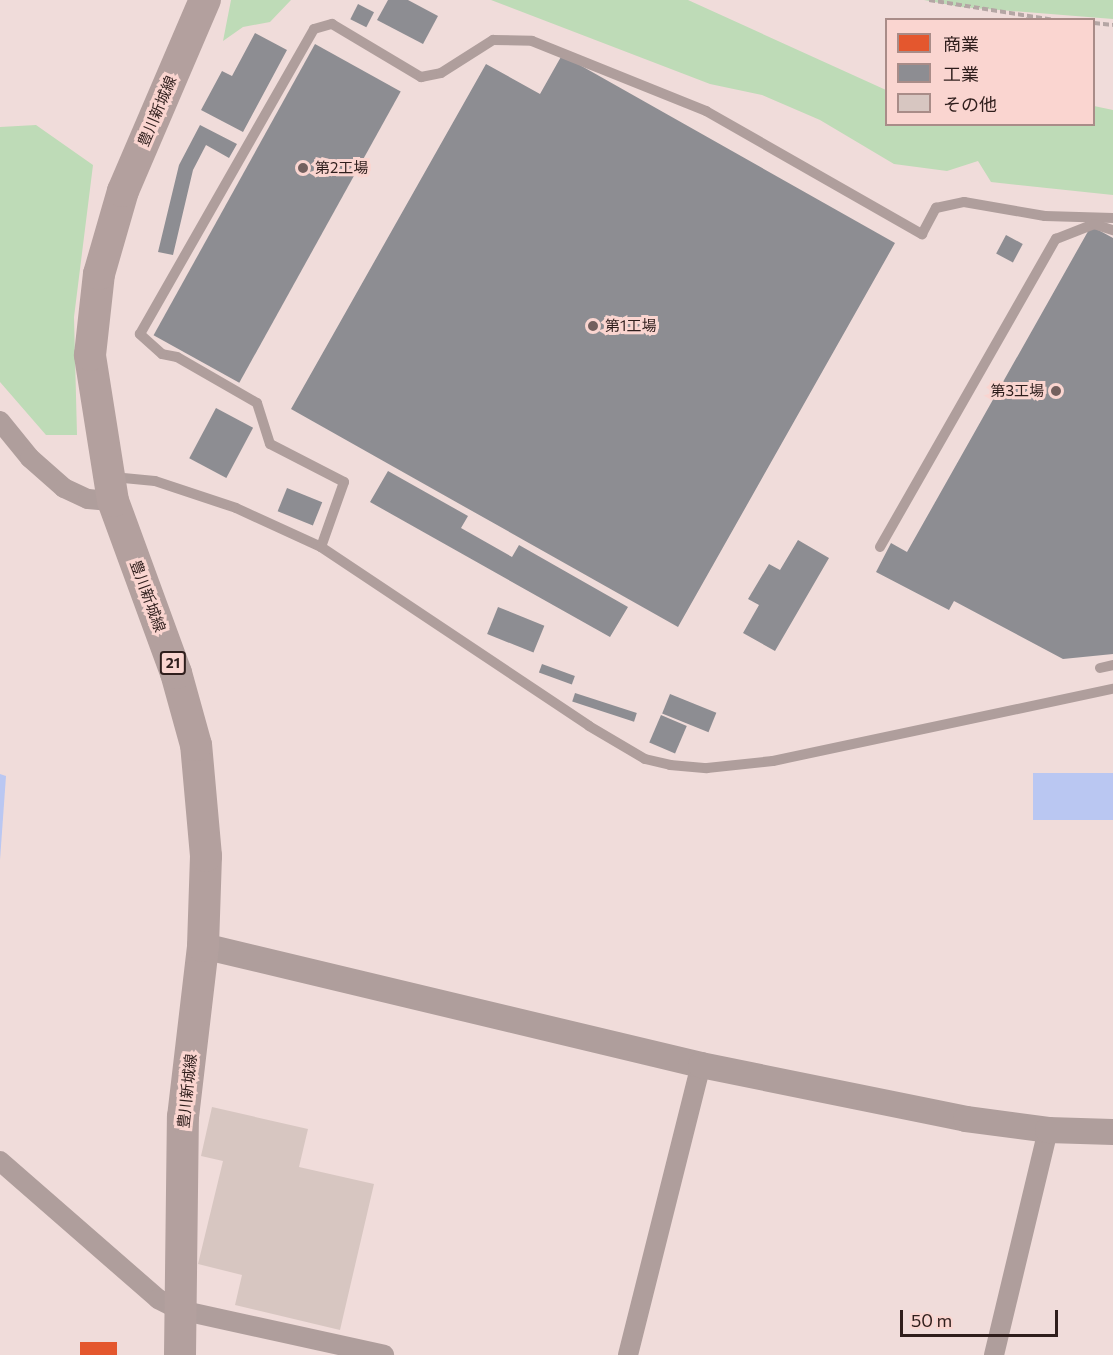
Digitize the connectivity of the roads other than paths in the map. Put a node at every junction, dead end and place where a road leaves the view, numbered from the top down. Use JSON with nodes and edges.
{"nodes":[{"id":1,"x":205,"y":0,"type":"edge"},
{"id":2,"x":1113,"y":218,"type":"edge"},
{"id":3,"x":1113,"y":230,"type":"edge"},
{"id":4,"x":0,"y":421,"type":"edge"},
{"id":5,"x":111,"y":489,"type":"junction"},
{"id":6,"x":321,"y":547,"type":"junction"},
{"id":7,"x":879,"y":547,"type":"dead end"},
{"id":8,"x":1113,"y":665,"type":"edge"},
{"id":9,"x":1100,"y":668,"type":"dead end"},
{"id":10,"x":1113,"y":689,"type":"edge"},
{"id":11,"x":203,"y":946,"type":"junction"},
{"id":12,"x":701,"y":1065,"type":"junction"},
{"id":13,"x":1047,"y":1130,"type":"junction"},
{"id":14,"x":1113,"y":1132,"type":"edge"},
{"id":15,"x":0,"y":1161,"type":"edge"},
{"id":16,"x":180,"y":1310,"type":"junction"},
{"id":17,"x":337,"y":1349,"type":"edge"},
{"id":18,"x":180,"y":1355,"type":"edge"},
{"id":19,"x":384,"y":1355,"type":"edge"},
{"id":20,"x":628,"y":1355,"type":"edge"},
{"id":21,"x":994,"y":1355,"type":"edge"}],
"edges":[{"from":1,"to":5,"type":"main road","name":"豊川新城線","number":"21"},
{"from":2,"to":6,"type":"lane"},
{"from":3,"to":7,"type":"lane"},
{"from":4,"to":5,"type":"street"},
{"from":5,"to":6,"type":"lane"},
{"from":5,"to":11,"type":"main road","name":"豊川新城線","number":"21"},
{"from":6,"to":10,"type":"lane"},
{"from":8,"to":9,"type":"lane"},
{"from":11,"to":12,"type":"street"},
{"from":11,"to":16,"type":"main road","name":"豊川新城線","number":"21"},
{"from":12,"to":13,"type":"street"},
{"from":12,"to":20,"type":"street"},
{"from":13,"to":14,"type":"street"},
{"from":13,"to":21,"type":"street"},
{"from":15,"to":16,"type":"street"},
{"from":16,"to":17,"type":"street"},
{"from":16,"to":18,"type":"main road","name":"豊川新城線","number":"21"},
{"from":17,"to":19,"type":"street"}]}
